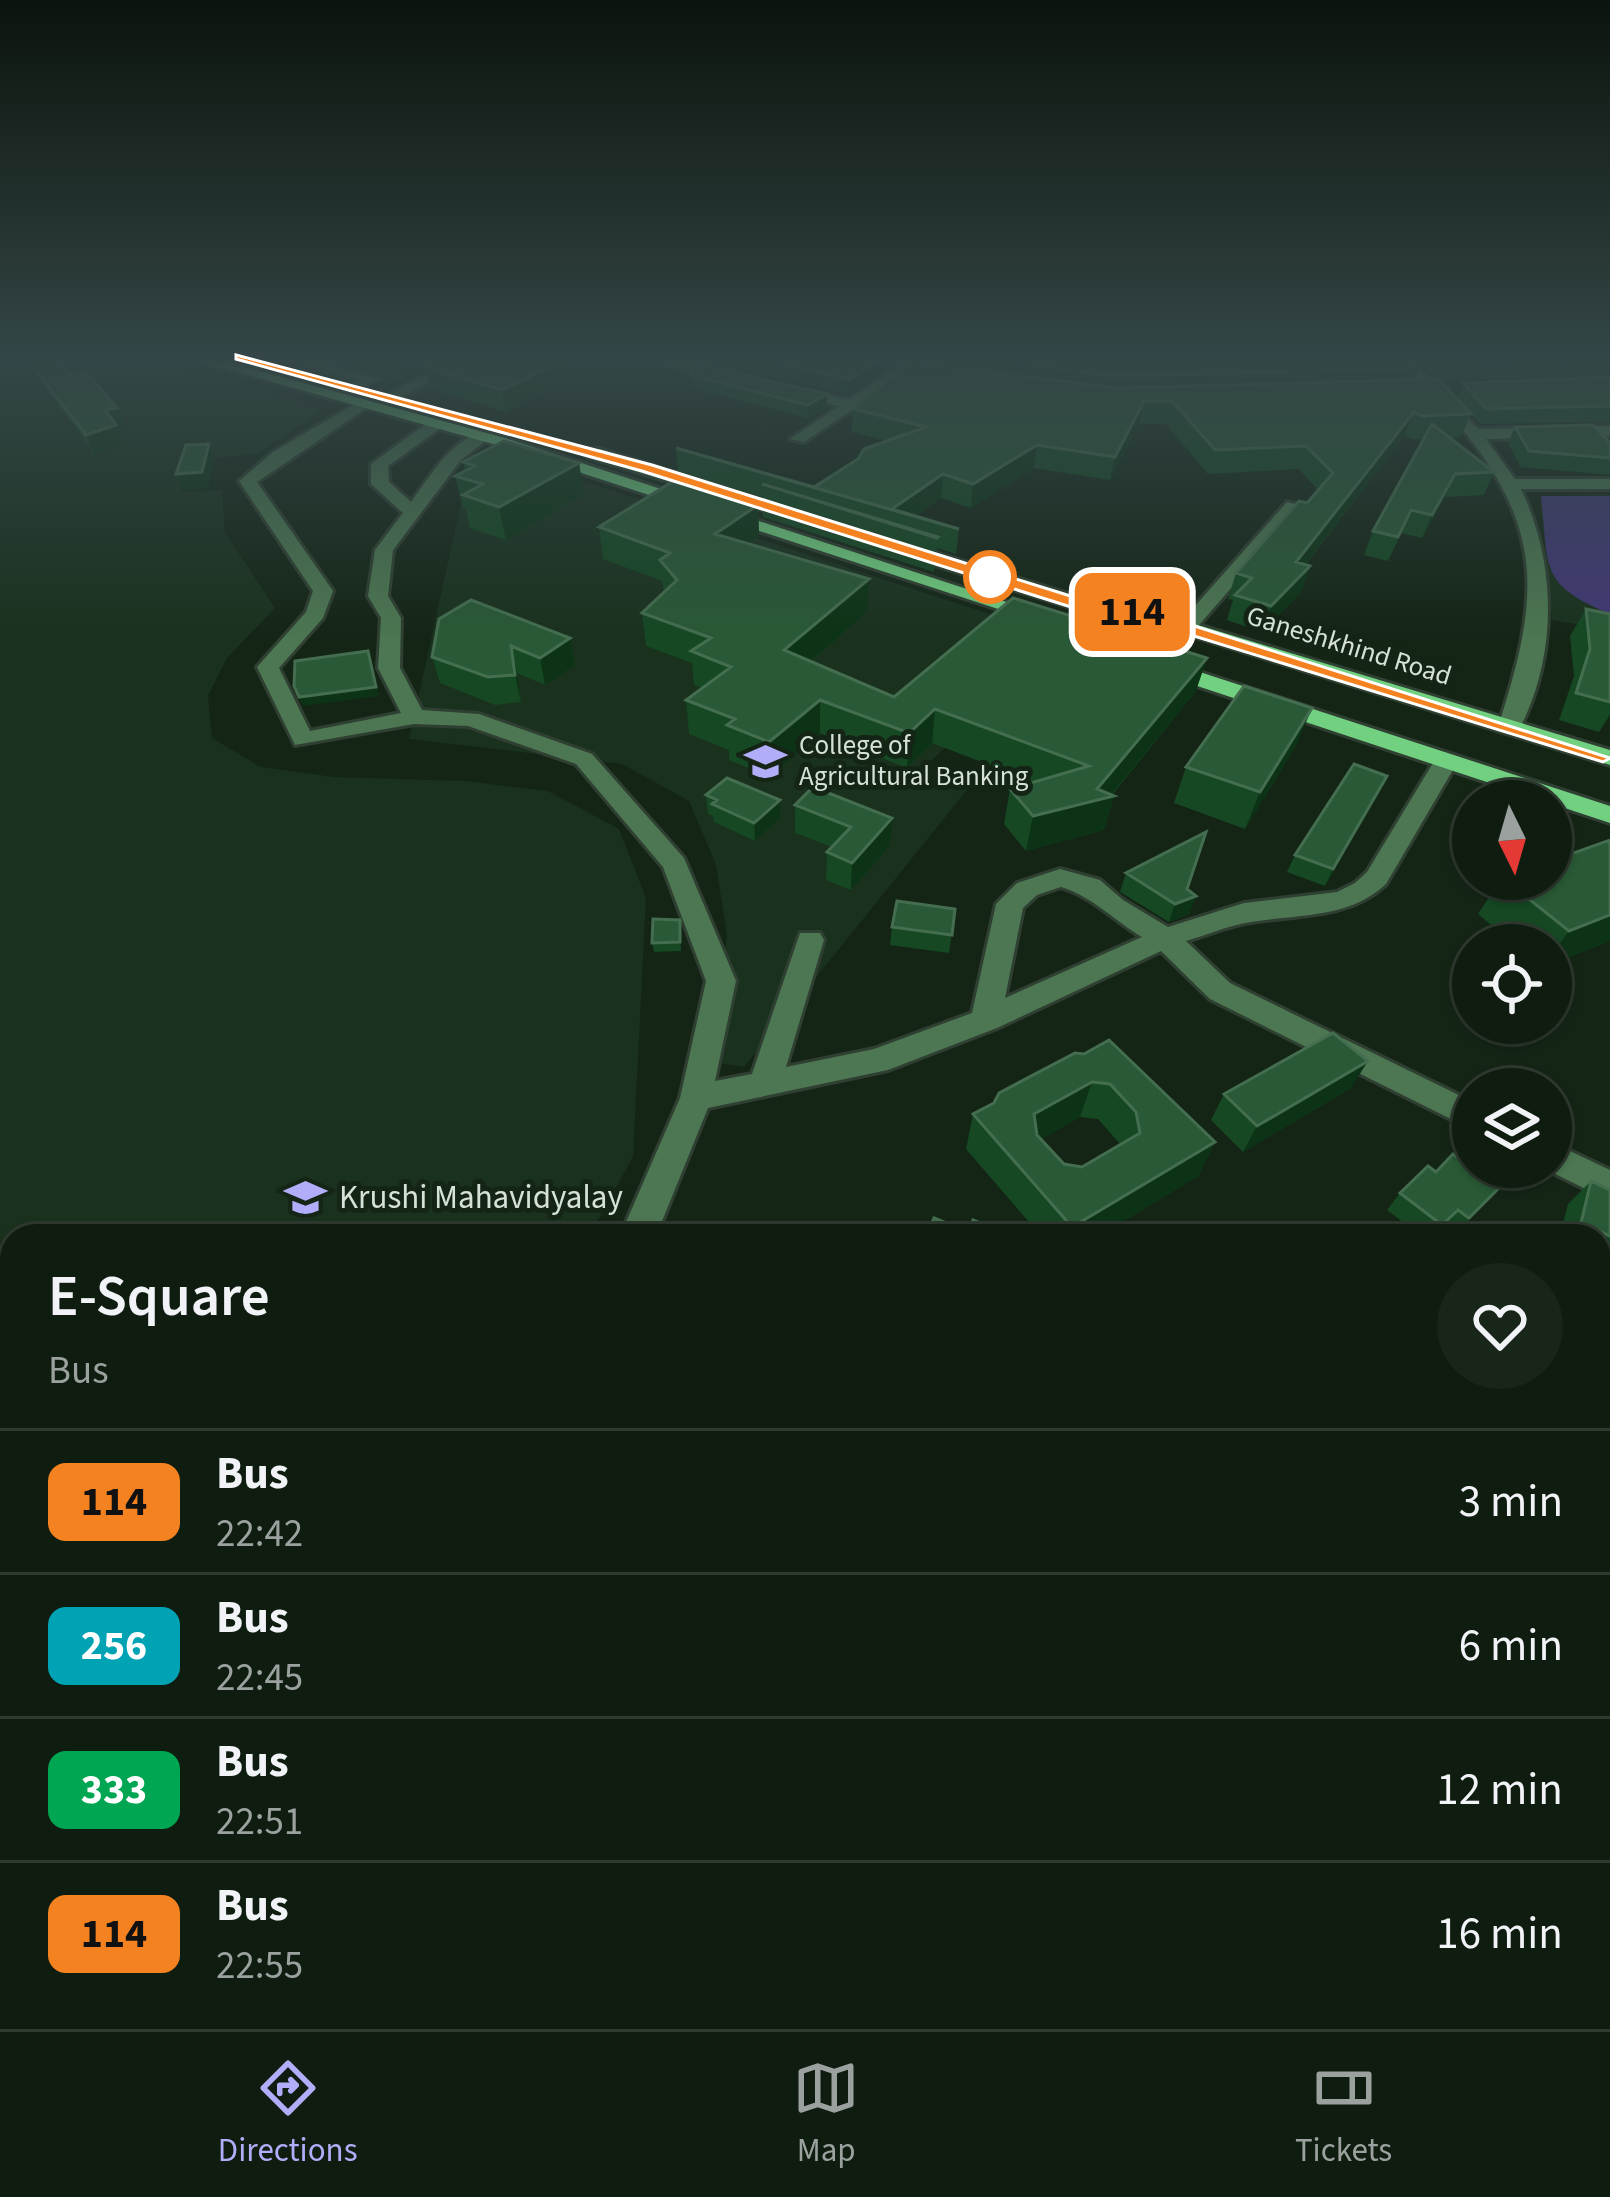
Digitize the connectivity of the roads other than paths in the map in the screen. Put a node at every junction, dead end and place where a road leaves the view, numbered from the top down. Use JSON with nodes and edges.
{"nodes":[{"id":1,"x":285,"y":452,"type":"edge"},
{"id":2,"x":397,"y":452,"type":"edge"},
{"id":3,"x":466,"y":452,"type":"edge"},
{"id":4,"x":546,"y":452,"type":"edge"},
{"id":5,"x":554,"y":452,"type":"edge"},
{"id":6,"x":1488,"y":452,"type":"edge"},
{"id":7,"x":1513,"y":484,"type":"junction"},
{"id":8,"x":1610,"y":484,"type":"edge"},
{"id":9,"x":1293,"y":506,"type":"edge"},
{"id":10,"x":412,"y":512,"type":"junction"},
{"id":11,"x":1077,"y":604,"type":"junction"},
{"id":12,"x":1059,"y":625,"type":"edge"},
{"id":13,"x":1186,"y":628,"type":"junction"},
{"id":14,"x":414,"y":717,"type":"junction"},
{"id":15,"x":1510,"y":727,"type":"junction"},
{"id":16,"x":1610,"y":758,"type":"edge"},
{"id":17,"x":1445,"y":763,"type":"junction"},
{"id":18,"x":1610,"y":770,"type":"edge"},
{"id":19,"x":1610,"y":802,"type":"edge"},
{"id":20,"x":1610,"y":815,"type":"edge"},
{"id":21,"x":1165,"y":938,"type":"junction"},
{"id":22,"x":810,"y":940,"type":"dead end"},
{"id":23,"x":986,"y":1020,"type":"junction"},
{"id":24,"x":764,"y":1087,"type":"junction"},
{"id":25,"x":696,"y":1098,"type":"junction"},
{"id":26,"x":1452,"y":1107,"type":"edge"},
{"id":27,"x":1572,"y":1167,"type":"edge"},
{"id":28,"x":1610,"y":1186,"type":"edge"},
{"id":29,"x":643,"y":1224,"type":"edge"}],
"edges":[{"from":1,"to":14,"type":"street"},
{"from":2,"to":10,"type":"street"},
{"from":3,"to":10,"type":"street"},
{"from":4,"to":12,"type":"main road","name":"Ganeshkhind Road"},
{"from":5,"to":11,"type":"main road","name":"Ganeshkhind Road"},
{"from":6,"to":7,"type":"street"},
{"from":7,"to":8,"type":"street"},
{"from":7,"to":15,"type":"street"},
{"from":9,"to":13,"type":"street"},
{"from":10,"to":14,"type":"street"},
{"from":11,"to":13,"type":"main road","name":"Ganeshkhind Road"},
{"from":11,"to":18,"type":"main road"},
{"from":13,"to":15,"type":"main road","name":"Ganeshkhind Road"},
{"from":14,"to":25,"type":"street"},
{"from":15,"to":16,"type":"main road","name":"Ganeshkhind Road"},
{"from":17,"to":19,"type":"main road"},
{"from":17,"to":20,"type":"main road"},
{"from":17,"to":21,"type":"street"},
{"from":21,"to":23,"type":"street"},
{"from":21,"to":23,"type":"street"},
{"from":21,"to":26,"type":"street"},
{"from":22,"to":24,"type":"street"},
{"from":23,"to":24,"type":"street"},
{"from":24,"to":25,"type":"street"},
{"from":25,"to":29,"type":"street"},
{"from":27,"to":28,"type":"street"}]}
